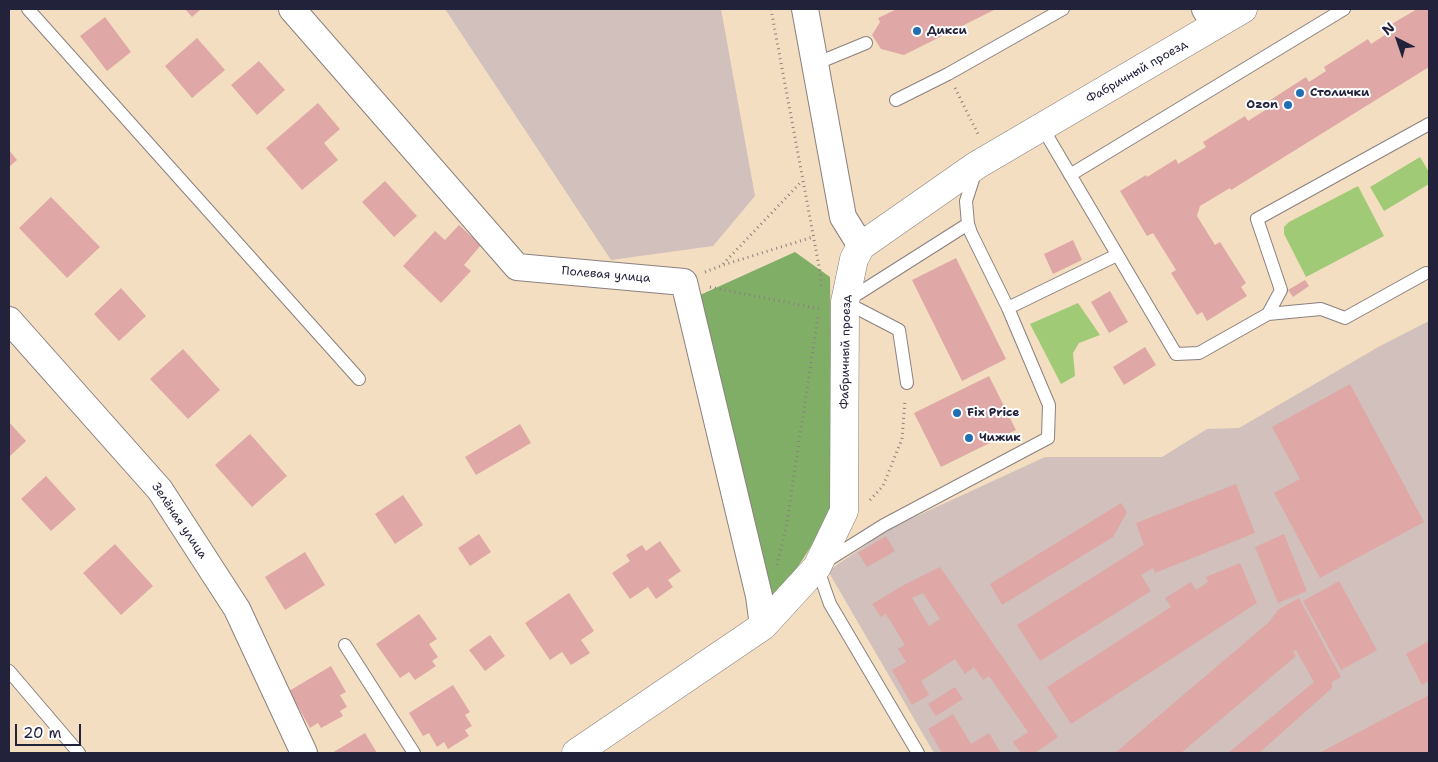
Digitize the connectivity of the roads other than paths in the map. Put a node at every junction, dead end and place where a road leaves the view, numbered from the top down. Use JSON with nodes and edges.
{"nodes":[{"id":1,"x":28,"y":9,"type":"edge"},
{"id":2,"x":292,"y":9,"type":"edge"},
{"id":3,"x":805,"y":9,"type":"edge"},
{"id":4,"x":1063,"y":9,"type":"edge"},
{"id":5,"x":1243,"y":9,"type":"edge"},
{"id":6,"x":1344,"y":9,"type":"edge"},
{"id":7,"x":1210,"y":18,"type":"edge"},
{"id":8,"x":866,"y":42,"type":"dead end"},
{"id":9,"x":815,"y":64,"type":"junction"},
{"id":10,"x":896,"y":100,"type":"dead end"},
{"id":11,"x":1429,"y":124,"type":"edge"},
{"id":12,"x":1042,"y":127,"type":"junction"},
{"id":13,"x":978,"y":165,"type":"junction"},
{"id":14,"x":1070,"y":175,"type":"junction"},
{"id":15,"x":968,"y":224,"type":"junction"},
{"id":16,"x":861,"y":246,"type":"junction"},
{"id":17,"x":1117,"y":255,"type":"junction"},
{"id":18,"x":1426,"y":273,"type":"dead end"},
{"id":19,"x":826,"y":301,"type":"junction"},
{"id":20,"x":1008,"y":308,"type":"junction"},
{"id":21,"x":1268,"y":314,"type":"junction"},
{"id":22,"x":9,"y":320,"type":"edge"},
{"id":23,"x":359,"y":379,"type":"dead end"},
{"id":24,"x":907,"y":383,"type":"road end"},
{"id":25,"x":817,"y":567,"type":"junction"},
{"id":26,"x":763,"y":626,"type":"junction"},
{"id":27,"x":345,"y":645,"type":"dead end"},
{"id":28,"x":9,"y":671,"type":"edge"},
{"id":29,"x":79,"y":753,"type":"edge"},
{"id":30,"x":304,"y":753,"type":"edge"},
{"id":31,"x":414,"y":753,"type":"edge"},
{"id":32,"x":576,"y":753,"type":"edge"},
{"id":33,"x":918,"y":753,"type":"edge"}],
"edges":[{"from":1,"to":23,"type":"lane"},
{"from":2,"to":26,"type":"street","name":"Полевая улица"},
{"from":3,"to":9,"type":"street"},
{"from":4,"to":10,"type":"lane"},
{"from":5,"to":7,"type":"street","name":"Фабричный проезд"},
{"from":6,"to":14,"type":"lane"},
{"from":7,"to":12,"type":"street","name":"Фабричный проезд"},
{"from":8,"to":9,"type":"lane"},
{"from":9,"to":16,"type":"street"},
{"from":11,"to":21,"type":"lane"},
{"from":12,"to":13,"type":"street","name":"Фабричный проезд"},
{"from":12,"to":14,"type":"lane"},
{"from":13,"to":15,"type":"lane"},
{"from":13,"to":16,"type":"street","name":"Фабричный проезд"},
{"from":14,"to":17,"type":"lane"},
{"from":15,"to":19,"type":"lane"},
{"from":15,"to":20,"type":"lane"},
{"from":16,"to":19,"type":"street","name":"Фабричный проезд"},
{"from":17,"to":20,"type":"lane"},
{"from":17,"to":21,"type":"lane"},
{"from":18,"to":21,"type":"lane"},
{"from":19,"to":24,"type":"lane"},
{"from":19,"to":25,"type":"street","name":"Фабричный проезд"},
{"from":20,"to":25,"type":"lane"},
{"from":22,"to":30,"type":"street","name":"Зелёная улица"},
{"from":25,"to":26,"type":"street","name":"Фабричный проезд"},
{"from":25,"to":33,"type":"lane"},
{"from":26,"to":32,"type":"street","name":"Фабричный проезд"},
{"from":27,"to":31,"type":"lane"},
{"from":28,"to":29,"type":"lane"}]}
